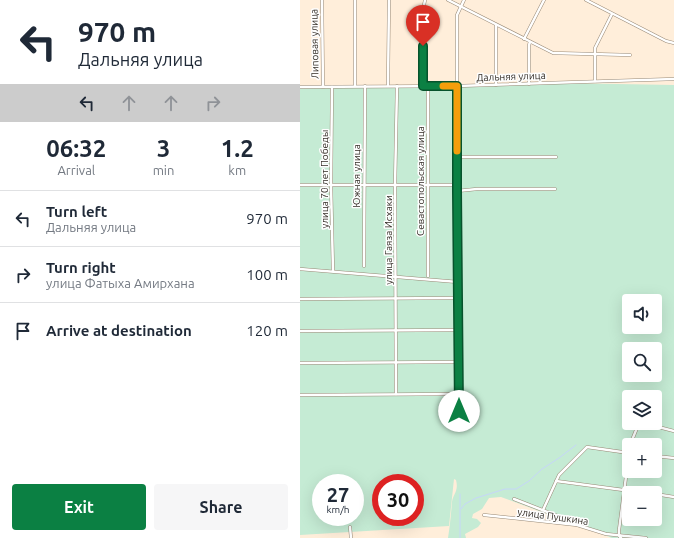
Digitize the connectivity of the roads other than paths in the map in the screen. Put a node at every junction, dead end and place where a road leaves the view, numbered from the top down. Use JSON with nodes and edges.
{"nodes":[{"id":1,"x":322,"y":0,"type":"edge"},
{"id":2,"x":355,"y":0,"type":"edge"},
{"id":3,"x":389,"y":0,"type":"edge"},
{"id":4,"x":425,"y":0,"type":"edge"},
{"id":5,"x":448,"y":0,"type":"edge"},
{"id":6,"x":464,"y":0,"type":"edge"},
{"id":7,"x":544,"y":0,"type":"edge"},
{"id":8,"x":586,"y":0,"type":"edge"},
{"id":9,"x":461,"y":7,"type":"junction"},
{"id":10,"x":612,"y":14,"type":"junction"},
{"id":11,"x":496,"y":25,"type":"junction"},
{"id":12,"x":524,"y":39,"type":"junction"},
{"id":13,"x":530,"y":42,"type":"junction"},
{"id":14,"x":674,"y":43,"type":"edge"},
{"id":15,"x":595,"y":54,"type":"junction"},
{"id":16,"x":630,"y":54,"type":"dead end"},
{"id":17,"x":674,"y":79,"type":"edge"},
{"id":18,"x":595,"y":81,"type":"junction"},
{"id":19,"x":529,"y":84,"type":"junction"},
{"id":20,"x":496,"y":85,"type":"junction"},
{"id":21,"x":355,"y":86,"type":"junction"},
{"id":22,"x":365,"y":86,"type":"junction"},
{"id":23,"x":388,"y":86,"type":"junction"},
{"id":24,"x":397,"y":86,"type":"junction"},
{"id":25,"x":423,"y":86,"type":"junction"},
{"id":26,"x":428,"y":86,"type":"junction"},
{"id":27,"x":457,"y":86,"type":"junction"},
{"id":28,"x":300,"y":87,"type":"edge"},
{"id":29,"x":323,"y":87,"type":"junction"},
{"id":30,"x":332,"y":87,"type":"junction"},
{"id":31,"x":457,"y":157,"type":"junction"},
{"id":32,"x":556,"y":157,"type":"dead end"},
{"id":33,"x":300,"y":185,"type":"edge"},
{"id":34,"x":364,"y":185,"type":"junction"},
{"id":35,"x":428,"y":185,"type":"junction"},
{"id":36,"x":457,"y":185,"type":"junction"},
{"id":37,"x":331,"y":186,"type":"junction"},
{"id":38,"x":396,"y":186,"type":"junction"},
{"id":39,"x":555,"y":189,"type":"dead end"},
{"id":40,"x":457,"y":191,"type":"junction"},
{"id":41,"x":364,"y":266,"type":"dead end"},
{"id":42,"x":300,"y":269,"type":"edge"},
{"id":43,"x":333,"y":271,"type":"junction"},
{"id":44,"x":428,"y":276,"type":"dead end"},
{"id":45,"x":396,"y":277,"type":"junction"},
{"id":46,"x":458,"y":282,"type":"junction"},
{"id":47,"x":396,"y":298,"type":"junction"},
{"id":48,"x":458,"y":298,"type":"junction"},
{"id":49,"x":300,"y":299,"type":"edge"},
{"id":50,"x":396,"y":330,"type":"junction"},
{"id":51,"x":459,"y":330,"type":"junction"},
{"id":52,"x":300,"y":331,"type":"edge"},
{"id":53,"x":396,"y":362,"type":"junction"},
{"id":54,"x":459,"y":362,"type":"junction"},
{"id":55,"x":300,"y":363,"type":"edge"},
{"id":56,"x":396,"y":394,"type":"junction"},
{"id":57,"x":459,"y":394,"type":"junction"},
{"id":58,"x":300,"y":395,"type":"edge"},
{"id":59,"x":459,"y":411,"type":"dead end"},
{"id":60,"x":662,"y":428,"type":"edge"},
{"id":61,"x":674,"y":431,"type":"edge"},
{"id":62,"x":622,"y":452,"type":"edge"},
{"id":63,"x":662,"y":457,"type":"edge"},
{"id":64,"x":674,"y":458,"type":"edge"},
{"id":65,"x":556,"y":481,"type":"junction"},
{"id":66,"x":622,"y":490,"type":"edge"},
{"id":67,"x":662,"y":495,"type":"edge"},
{"id":68,"x":674,"y":497,"type":"edge"},
{"id":69,"x":514,"y":499,"type":"dead end"},
{"id":70,"x":622,"y":506,"type":"edge"},
{"id":71,"x":543,"y":510,"type":"junction"},
{"id":72,"x":484,"y":515,"type":"dead end"},
{"id":73,"x":577,"y":526,"type":"junction"},
{"id":74,"x":350,"y":527,"type":"dead end"},
{"id":75,"x":620,"y":536,"type":"edge"},
{"id":76,"x":351,"y":538,"type":"edge"},
{"id":77,"x":646,"y":538,"type":"edge"}],
"edges":[{"from":1,"to":29,"type":"street","name":"Липовая улица"},
{"from":2,"to":21,"type":"street"},
{"from":3,"to":23,"type":"street"},
{"from":4,"to":25,"type":"street"},
{"from":5,"to":9,"type":"street"},
{"from":6,"to":9,"type":"street"},
{"from":7,"to":12,"type":"street"},
{"from":8,"to":10,"type":"street"},
{"from":9,"to":11,"type":"street"},
{"from":9,"to":27,"type":"street"},
{"from":10,"to":14,"type":"street"},
{"from":10,"to":15,"type":"street"},
{"from":11,"to":12,"type":"street"},
{"from":11,"to":20,"type":"street"},
{"from":12,"to":13,"type":"street"},
{"from":13,"to":15,"type":"street"},
{"from":13,"to":19,"type":"street"},
{"from":15,"to":16,"type":"street"},
{"from":15,"to":18,"type":"street"},
{"from":17,"to":18,"type":"street","name":"Дальняя улица"},
{"from":18,"to":19,"type":"street","name":"Дальняя улица"},
{"from":19,"to":20,"type":"street","name":"Дальняя улица"},
{"from":20,"to":27,"type":"street","name":"Дальняя улица"},
{"from":21,"to":22,"type":"street","name":"Дальняя улица"},
{"from":21,"to":30,"type":"street","name":"Дальняя улица"},
{"from":22,"to":23,"type":"street","name":"Дальняя улица"},
{"from":22,"to":34,"type":"street","name":"Южная улица"},
{"from":23,"to":24,"type":"street","name":"Дальняя улица"},
{"from":24,"to":25,"type":"street","name":"Дальняя улица"},
{"from":24,"to":38,"type":"street","name":"улица Гаяза Исхаки"},
{"from":25,"to":26,"type":"street","name":"Дальняя улица"},
{"from":26,"to":27,"type":"street","name":"Дальняя улица"},
{"from":26,"to":35,"type":"street","name":"Севастопольская улица"},
{"from":27,"to":31,"type":"street"},
{"from":28,"to":29,"type":"street","name":"Дальняя улица"},
{"from":29,"to":30,"type":"street","name":"Дальняя улица"},
{"from":30,"to":37,"type":"street","name":"улица 70 лет Победы"},
{"from":31,"to":32,"type":"street"},
{"from":31,"to":36,"type":"street"},
{"from":33,"to":37,"type":"street"},
{"from":34,"to":37,"type":"street"},
{"from":34,"to":38,"type":"street"},
{"from":34,"to":41,"type":"street","name":"Южная улица"},
{"from":35,"to":36,"type":"street"},
{"from":35,"to":38,"type":"street"},
{"from":35,"to":44,"type":"street","name":"Севастопольская улица"},
{"from":36,"to":40,"type":"street"},
{"from":37,"to":43,"type":"street","name":"улица 70 лет Победы"},
{"from":38,"to":45,"type":"street","name":"улица Гаяза Исхаки"},
{"from":39,"to":40,"type":"street"},
{"from":40,"to":46,"type":"street"},
{"from":42,"to":43,"type":"street"},
{"from":43,"to":45,"type":"street"},
{"from":45,"to":46,"type":"street"},
{"from":45,"to":47,"type":"street","name":"улица Гаяза Исхаки"},
{"from":46,"to":48,"type":"street"},
{"from":47,"to":48,"type":"street"},
{"from":47,"to":49,"type":"street"},
{"from":47,"to":50,"type":"street","name":"улица Гаяза Исхаки"},
{"from":48,"to":51,"type":"street"},
{"from":50,"to":51,"type":"street"},
{"from":50,"to":52,"type":"street"},
{"from":50,"to":53,"type":"street","name":"улица Гаяза Исхаки"},
{"from":51,"to":54,"type":"street"},
{"from":53,"to":54,"type":"street"},
{"from":53,"to":55,"type":"street"},
{"from":53,"to":56,"type":"street","name":"улица Гаяза Исхаки"},
{"from":54,"to":57,"type":"street"},
{"from":56,"to":57,"type":"street"},
{"from":56,"to":58,"type":"street"},
{"from":57,"to":59,"type":"street"},
{"from":60,"to":61,"type":"street"},
{"from":62,"to":65,"type":"street"},
{"from":63,"to":64,"type":"street"},
{"from":65,"to":66,"type":"street"},
{"from":65,"to":71,"type":"street"},
{"from":67,"to":68,"type":"street"},
{"from":69,"to":71,"type":"street"},
{"from":70,"to":75,"type":"street"},
{"from":71,"to":73,"type":"street"},
{"from":72,"to":73,"type":"street","name":"улица Пушкина"},
{"from":73,"to":75,"type":"street","name":"улица Пушкина"},
{"from":74,"to":76,"type":"street"},
{"from":75,"to":77,"type":"street","name":"улица Пушкина"}]}
